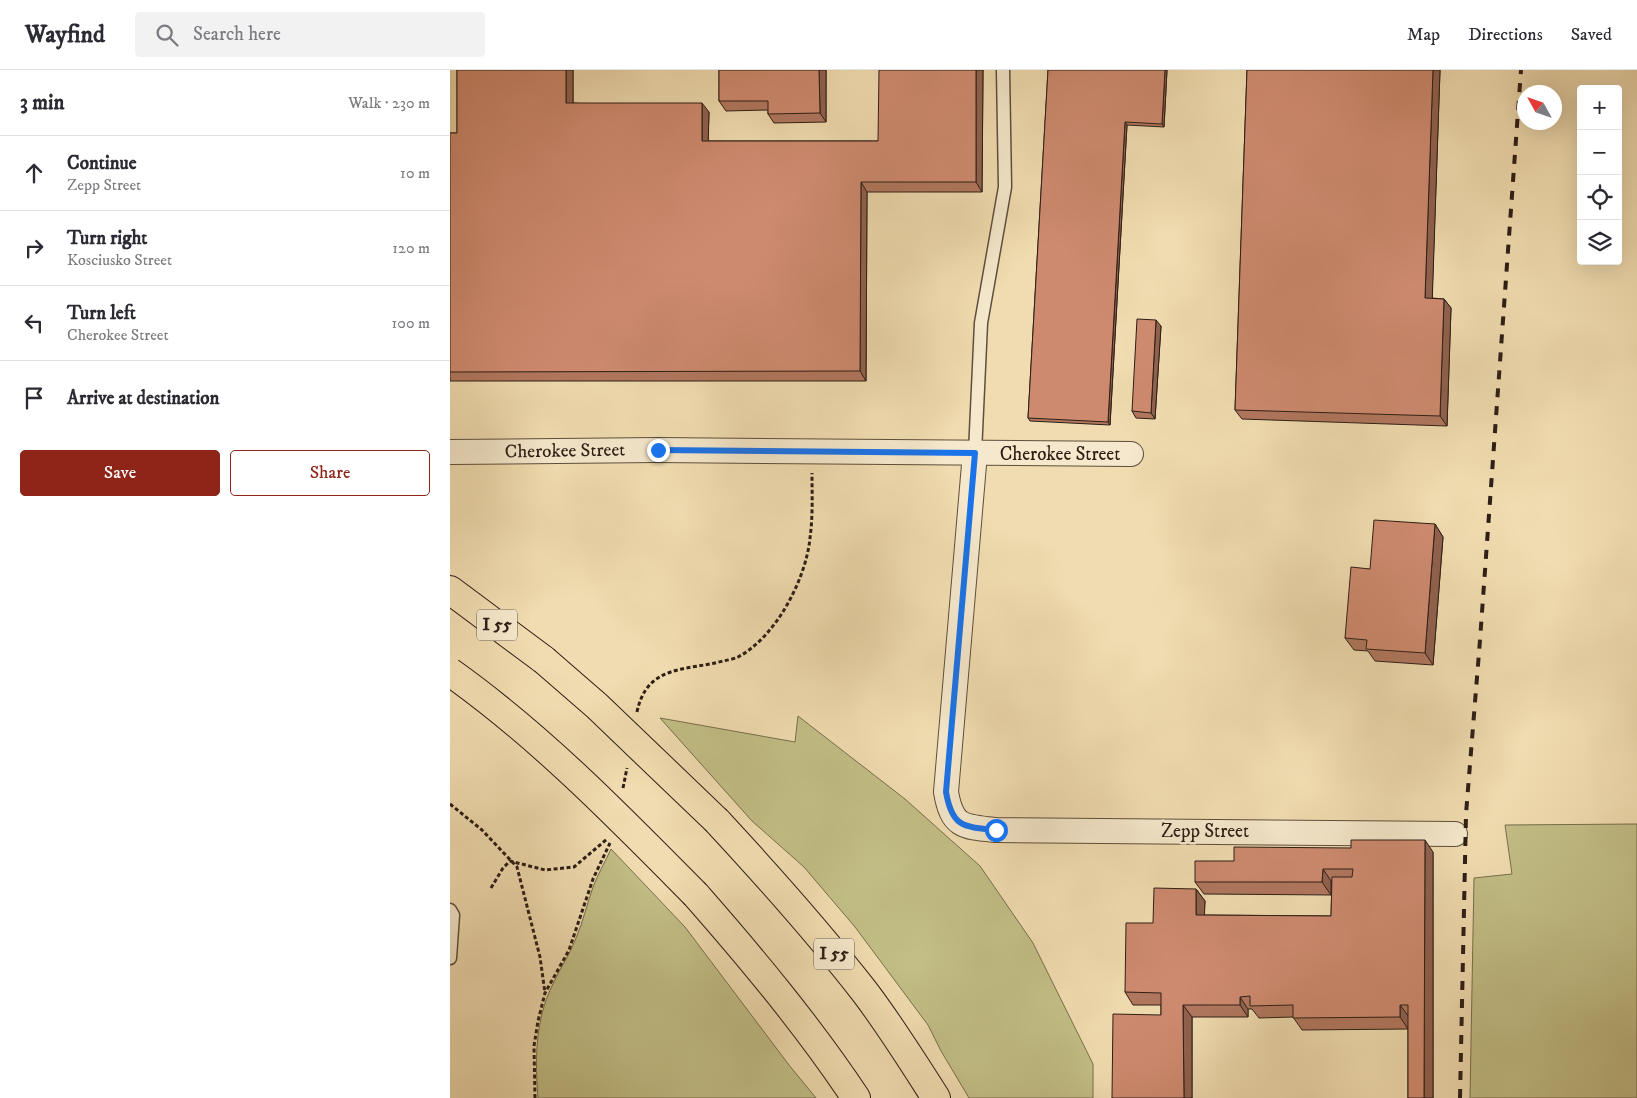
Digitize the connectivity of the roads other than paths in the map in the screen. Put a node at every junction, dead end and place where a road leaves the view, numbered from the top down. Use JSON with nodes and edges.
{"nodes":[{"id":1,"x":1003,"y":70,"type":"edge"},
{"id":2,"x":450,"y":452,"type":"edge"},
{"id":3,"x":975,"y":453,"type":"junction"},
{"id":4,"x":1131,"y":454,"type":"dead end"},
{"id":5,"x":450,"y":590,"type":"edge"},
{"id":6,"x":450,"y":672,"type":"edge"},
{"id":7,"x":1455,"y":834,"type":"dead end"},
{"id":8,"x":450,"y":910,"type":"edge"},
{"id":9,"x":450,"y":958,"type":"edge"},
{"id":10,"x":856,"y":1098,"type":"edge"},
{"id":11,"x":936,"y":1098,"type":"edge"}],
"edges":[{"from":1,"to":3,"type":"lane"},
{"from":2,"to":3,"type":"street","name":"Cherokee Street"},
{"from":3,"to":4,"type":"street","name":"Cherokee Street"},
{"from":3,"to":7,"type":"street","name":"Zepp Street"},
{"from":5,"to":11,"type":"highway","number":"I 55","bridge":true},
{"from":6,"to":10,"type":"highway","bridge":true},
{"from":8,"to":9,"type":"lane"}]}
